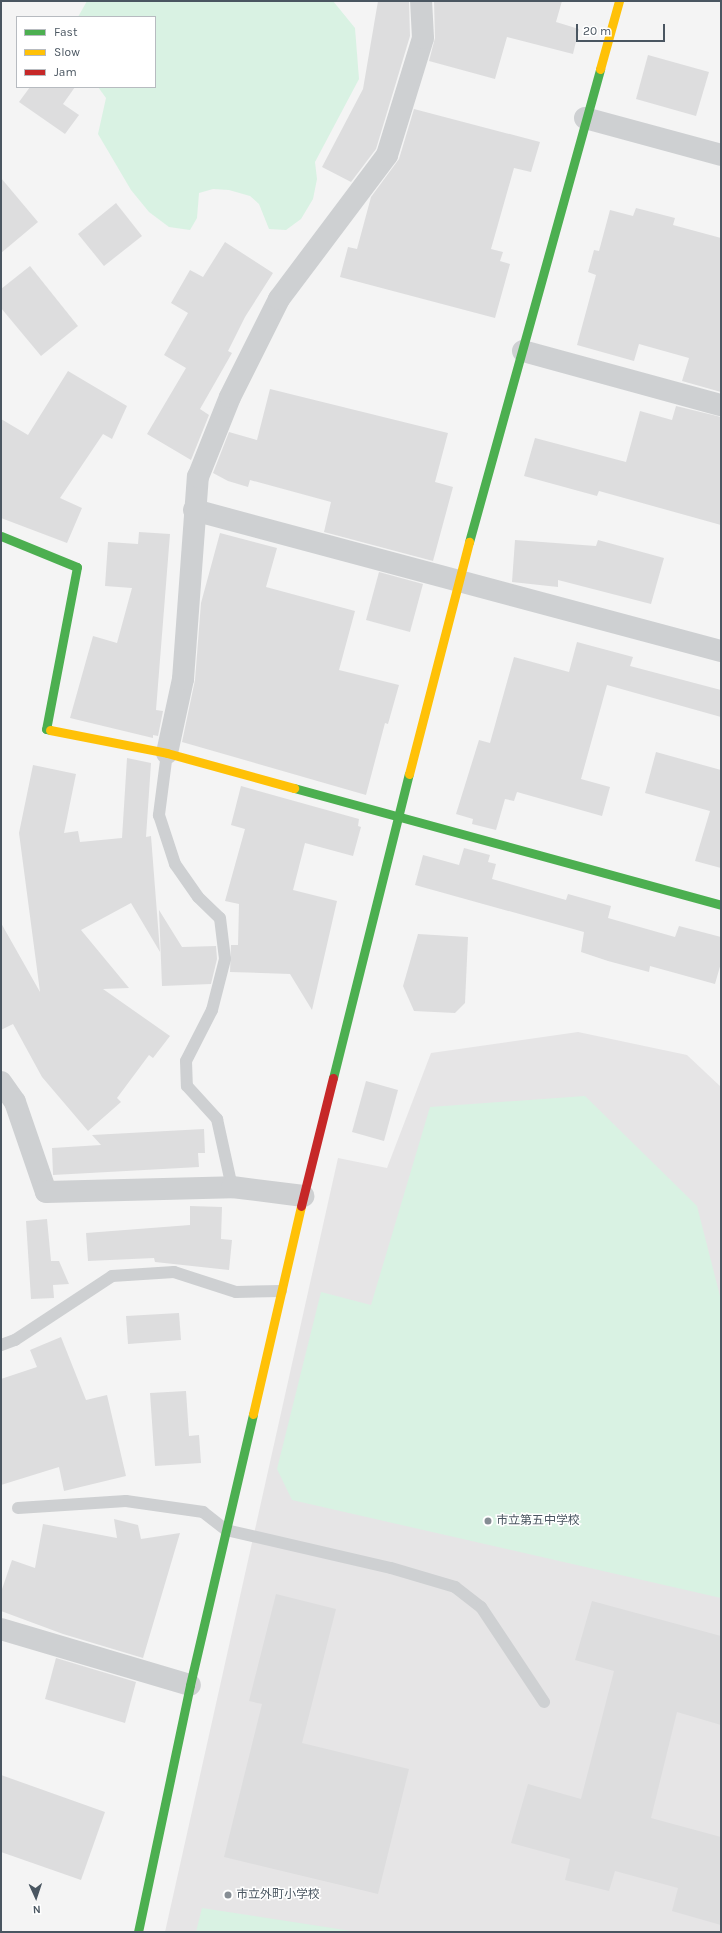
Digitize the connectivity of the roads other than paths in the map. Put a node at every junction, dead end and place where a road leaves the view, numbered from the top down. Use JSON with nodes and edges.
{"nodes":[{"id":1,"x":421,"y":1,"type":"edge"},
{"id":2,"x":619,"y":1,"type":"edge"},
{"id":3,"x":585,"y":118,"type":"junction"},
{"id":4,"x":721,"y":155,"type":"edge"},
{"id":5,"x":523,"y":351,"type":"junction"},
{"id":6,"x":721,"y":405,"type":"edge"},
{"id":7,"x":194,"y":510,"type":"junction"},
{"id":8,"x":1,"y":536,"type":"edge"},
{"id":9,"x":458,"y":581,"type":"junction"},
{"id":10,"x":721,"y":652,"type":"edge"},
{"id":11,"x":167,"y":753,"type":"junction"},
{"id":12,"x":399,"y":816,"type":"junction"},
{"id":13,"x":721,"y":904,"type":"edge"},
{"id":14,"x":1,"y":1082,"type":"edge"},
{"id":15,"x":232,"y":1187,"type":"junction"},
{"id":16,"x":303,"y":1196,"type":"junction"},
{"id":17,"x":281,"y":1291,"type":"junction"},
{"id":18,"x":1,"y":1344,"type":"edge"},
{"id":19,"x":18,"y":1508,"type":"dead end"},
{"id":20,"x":226,"y":1530,"type":"junction"},
{"id":21,"x":1,"y":1629,"type":"edge"},
{"id":22,"x":190,"y":1685,"type":"junction"},
{"id":23,"x":544,"y":1702,"type":"dead end"},
{"id":24,"x":138,"y":1932,"type":"edge"}],
"edges":[{"from":1,"to":7,"type":"street"},
{"from":2,"to":3,"type":"street"},
{"from":3,"to":4,"type":"street"},
{"from":3,"to":5,"type":"street"},
{"from":5,"to":6,"type":"street"},
{"from":5,"to":9,"type":"street"},
{"from":7,"to":9,"type":"street"},
{"from":7,"to":11,"type":"street"},
{"from":8,"to":11,"type":"street"},
{"from":9,"to":10,"type":"street"},
{"from":9,"to":12,"type":"street"},
{"from":11,"to":12,"type":"street"},
{"from":11,"to":15,"type":"lane"},
{"from":12,"to":13,"type":"street"},
{"from":12,"to":16,"type":"street"},
{"from":14,"to":15,"type":"street"},
{"from":15,"to":16,"type":"street"},
{"from":16,"to":17,"type":"street"},
{"from":17,"to":18,"type":"lane"},
{"from":17,"to":20,"type":"street"},
{"from":19,"to":20,"type":"lane"},
{"from":20,"to":22,"type":"street"},
{"from":20,"to":23,"type":"lane"},
{"from":21,"to":22,"type":"street"},
{"from":22,"to":24,"type":"street"}]}
